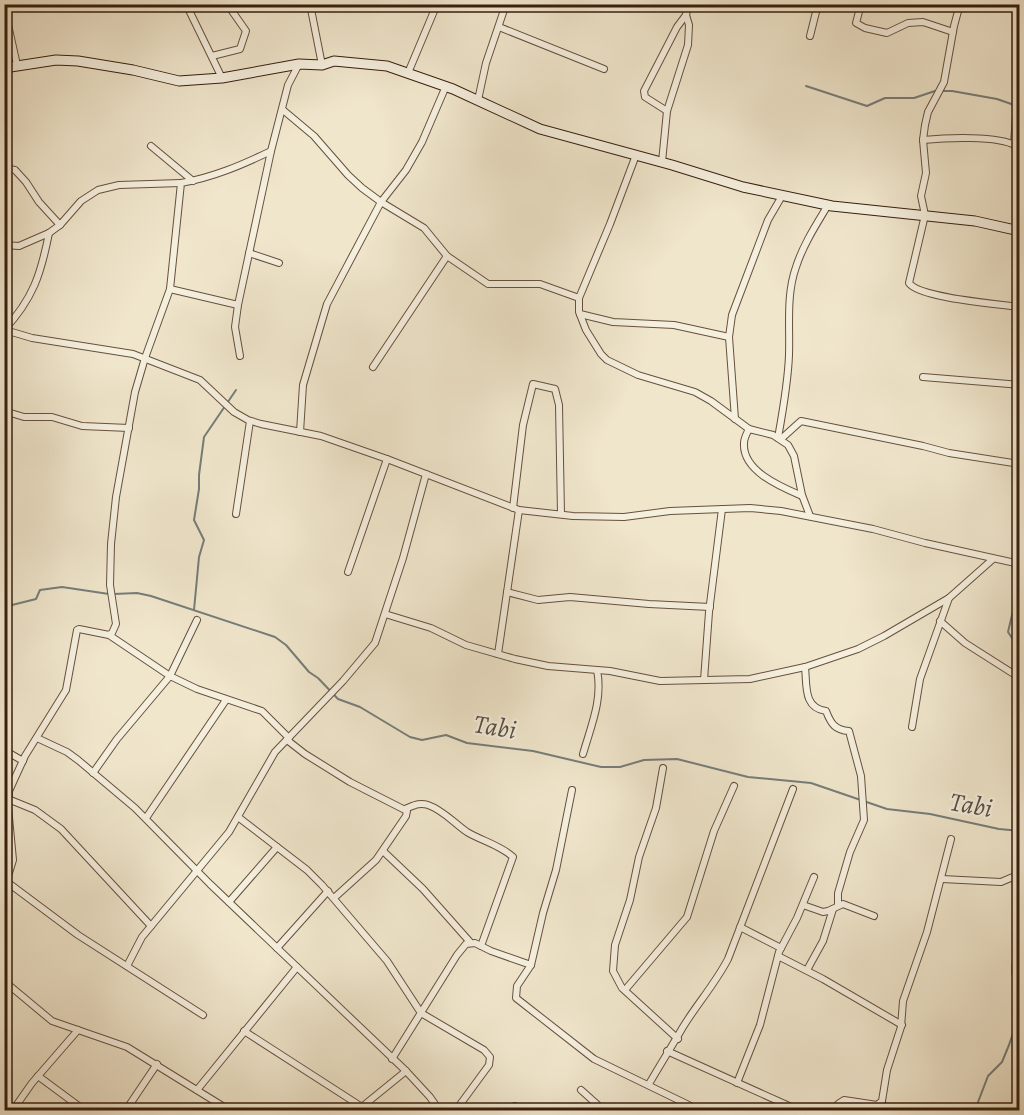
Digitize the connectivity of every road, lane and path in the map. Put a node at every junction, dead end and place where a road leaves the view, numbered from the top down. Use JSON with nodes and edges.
{"nodes":[{"id":1,"x":186,"y":4,"type":"edge"},
{"id":2,"x":231,"y":4,"type":"edge"},
{"id":3,"x":310,"y":4,"type":"edge"},
{"id":4,"x":437,"y":4,"type":"edge"},
{"id":5,"x":506,"y":4,"type":"edge"},
{"id":6,"x":688,"y":4,"type":"edge"},
{"id":7,"x":821,"y":4,"type":"edge"},
{"id":8,"x":861,"y":4,"type":"edge"},
{"id":9,"x":960,"y":4,"type":"edge"},
{"id":10,"x":686,"y":15,"type":"junction"},
{"id":11,"x":4,"y":26,"type":"edge"},
{"id":12,"x":499,"y":27,"type":"junction"},
{"id":13,"x":953,"y":32,"type":"junction"},
{"id":14,"x":810,"y":36,"type":"dead end"},
{"id":15,"x":212,"y":56,"type":"junction"},
{"id":16,"x":1020,"y":60,"type":"edge"},
{"id":17,"x":299,"y":64,"type":"junction"},
{"id":18,"x":17,"y":65,"type":"junction"},
{"id":19,"x":322,"y":65,"type":"junction"},
{"id":20,"x":4,"y":68,"type":"edge"},
{"id":21,"x":604,"y":69,"type":"dead end"},
{"id":22,"x":408,"y":72,"type":"junction"},
{"id":23,"x":222,"y":78,"type":"junction"},
{"id":24,"x":446,"y":86,"type":"junction"},
{"id":25,"x":478,"y":100,"type":"junction"},
{"id":26,"x":283,"y":110,"type":"junction"},
{"id":27,"x":667,"y":111,"type":"junction"},
{"id":28,"x":923,"y":140,"type":"junction"},
{"id":29,"x":1014,"y":144,"type":"junction"},
{"id":30,"x":151,"y":146,"type":"dead end"},
{"id":31,"x":271,"y":151,"type":"junction"},
{"id":32,"x":1020,"y":153,"type":"edge"},
{"id":33,"x":636,"y":155,"type":"junction"},
{"id":34,"x":662,"y":162,"type":"junction"},
{"id":35,"x":4,"y":168,"type":"edge"},
{"id":36,"x":194,"y":181,"type":"junction"},
{"id":37,"x":182,"y":183,"type":"junction"},
{"id":38,"x":782,"y":196,"type":"junction"},
{"id":39,"x":381,"y":202,"type":"junction"},
{"id":40,"x":1020,"y":203,"type":"edge"},
{"id":41,"x":828,"y":205,"type":"junction"},
{"id":42,"x":925,"y":215,"type":"junction"},
{"id":43,"x":60,"y":225,"type":"junction"},
{"id":44,"x":1019,"y":231,"type":"edge"},
{"id":45,"x":49,"y":233,"type":"junction"},
{"id":46,"x":4,"y":245,"type":"edge"},
{"id":47,"x":249,"y":253,"type":"junction"},
{"id":48,"x":447,"y":256,"type":"junction"},
{"id":49,"x":279,"y":263,"type":"dead end"},
{"id":50,"x":170,"y":289,"type":"junction"},
{"id":51,"x":579,"y":298,"type":"junction"},
{"id":52,"x":238,"y":305,"type":"junction"},
{"id":53,"x":1020,"y":308,"type":"edge"},
{"id":54,"x":580,"y":314,"type":"junction"},
{"id":55,"x":5,"y":330,"type":"edge"},
{"id":56,"x":729,"y":337,"type":"junction"},
{"id":57,"x":240,"y":356,"type":"dead end"},
{"id":58,"x":145,"y":358,"type":"junction"},
{"id":59,"x":374,"y":367,"type":"dead end"},
{"id":60,"x":923,"y":377,"type":"dead end"},
{"id":61,"x":1020,"y":385,"type":"edge"},
{"id":62,"x":735,"y":401,"type":"junction"},
{"id":63,"x":723,"y":410,"type":"junction"},
{"id":64,"x":4,"y":411,"type":"edge"},
{"id":65,"x":735,"y":419,"type":"junction"},
{"id":66,"x":250,"y":421,"type":"junction"},
{"id":67,"x":129,"y":428,"type":"junction"},
{"id":68,"x":749,"y":429,"type":"junction"},
{"id":69,"x":300,"y":432,"type":"junction"},
{"id":70,"x":779,"y":438,"type":"junction"},
{"id":71,"x":387,"y":459,"type":"junction"},
{"id":72,"x":1020,"y":464,"type":"edge"},
{"id":73,"x":426,"y":474,"type":"junction"},
{"id":74,"x":802,"y":496,"type":"junction"},
{"id":75,"x":516,"y":509,"type":"junction"},
{"id":76,"x":722,"y":509,"type":"junction"},
{"id":77,"x":236,"y":514,"type":"dead end"},
{"id":78,"x":561,"y":514,"type":"junction"},
{"id":79,"x":810,"y":516,"type":"junction"},
{"id":80,"x":993,"y":559,"type":"junction"},
{"id":81,"x":1020,"y":564,"type":"edge"},
{"id":82,"x":348,"y":572,"type":"dead end"},
{"id":83,"x":507,"y":592,"type":"junction"},
{"id":84,"x":949,"y":598,"type":"junction"},
{"id":85,"x":710,"y":607,"type":"junction"},
{"id":86,"x":385,"y":614,"type":"junction"},
{"id":87,"x":197,"y":620,"type":"dead end"},
{"id":88,"x":940,"y":621,"type":"junction"},
{"id":89,"x":109,"y":635,"type":"junction"},
{"id":90,"x":498,"y":654,"type":"junction"},
{"id":91,"x":805,"y":667,"type":"junction"},
{"id":92,"x":597,"y":670,"type":"junction"},
{"id":93,"x":170,"y":676,"type":"junction"},
{"id":94,"x":1020,"y":678,"type":"edge"},
{"id":95,"x":704,"y":680,"type":"junction"},
{"id":96,"x":226,"y":700,"type":"junction"},
{"id":97,"x":912,"y":727,"type":"dead end"},
{"id":98,"x":37,"y":738,"type":"junction"},
{"id":99,"x":288,"y":739,"type":"junction"},
{"id":100,"x":4,"y":750,"type":"edge"},
{"id":101,"x":583,"y":754,"type":"dead end"},
{"id":102,"x":22,"y":761,"type":"junction"},
{"id":103,"x":663,"y":768,"type":"dead end"},
{"id":104,"x":93,"y":773,"type":"junction"},
{"id":105,"x":734,"y":786,"type":"dead end"},
{"id":106,"x":793,"y":789,"type":"dead end"},
{"id":107,"x":572,"y":790,"type":"dead end"},
{"id":108,"x":8,"y":799,"type":"junction"},
{"id":109,"x":405,"y":809,"type":"junction"},
{"id":110,"x":238,"y":817,"type":"junction"},
{"id":111,"x":146,"y":818,"type":"junction"},
{"id":112,"x":951,"y":839,"type":"dead end"},
{"id":113,"x":277,"y":847,"type":"junction"},
{"id":114,"x":383,"y":851,"type":"junction"},
{"id":115,"x":197,"y":871,"type":"junction"},
{"id":116,"x":1020,"y":874,"type":"edge"},
{"id":117,"x":814,"y":877,"type":"dead end"},
{"id":118,"x":942,"y":879,"type":"junction"},
{"id":119,"x":6,"y":886,"type":"edge"},
{"id":120,"x":328,"y":891,"type":"junction"},
{"id":121,"x":334,"y":898,"type":"junction"},
{"id":122,"x":229,"y":902,"type":"junction"},
{"id":123,"x":803,"y":905,"type":"junction"},
{"id":124,"x":836,"y":907,"type":"junction"},
{"id":125,"x":874,"y":916,"type":"dead end"},
{"id":126,"x":151,"y":926,"type":"junction"},
{"id":127,"x":740,"y":927,"type":"junction"},
{"id":128,"x":470,"y":942,"type":"junction"},
{"id":129,"x":481,"y":946,"type":"junction"},
{"id":130,"x":278,"y":948,"type":"junction"},
{"id":131,"x":781,"y":948,"type":"junction"},
{"id":132,"x":778,"y":956,"type":"junction"},
{"id":133,"x":531,"y":965,"type":"junction"},
{"id":134,"x":127,"y":966,"type":"junction"},
{"id":135,"x":297,"y":966,"type":"junction"},
{"id":136,"x":807,"y":970,"type":"junction"},
{"id":137,"x":4,"y":981,"type":"edge"},
{"id":138,"x":625,"y":990,"type":"junction"},
{"id":139,"x":421,"y":1013,"type":"junction"},
{"id":140,"x":203,"y":1015,"type":"dead end"},
{"id":141,"x":902,"y":1025,"type":"junction"},
{"id":142,"x":78,"y":1030,"type":"junction"},
{"id":143,"x":244,"y":1031,"type":"junction"},
{"id":144,"x":678,"y":1039,"type":"junction"},
{"id":145,"x":668,"y":1051,"type":"junction"},
{"id":146,"x":393,"y":1059,"type":"junction"},
{"id":147,"x":157,"y":1064,"type":"junction"},
{"id":148,"x":406,"y":1071,"type":"junction"},
{"id":149,"x":38,"y":1076,"type":"junction"},
{"id":150,"x":737,"y":1083,"type":"junction"},
{"id":151,"x":648,"y":1084,"type":"junction"},
{"id":152,"x":197,"y":1090,"type":"junction"},
{"id":153,"x":581,"y":1090,"type":"dead end"},
{"id":154,"x":879,"y":1104,"type":"junction"},
{"id":155,"x":360,"y":1109,"type":"edge"},
{"id":156,"x":14,"y":1110,"type":"edge"},
{"id":157,"x":84,"y":1110,"type":"edge"},
{"id":158,"x":126,"y":1110,"type":"edge"},
{"id":159,"x":229,"y":1110,"type":"edge"},
{"id":160,"x":439,"y":1110,"type":"edge"},
{"id":161,"x":456,"y":1110,"type":"edge"},
{"id":162,"x":504,"y":1110,"type":"edge"},
{"id":163,"x":523,"y":1110,"type":"edge"},
{"id":164,"x":598,"y":1110,"type":"edge"},
{"id":165,"x":699,"y":1110,"type":"edge"},
{"id":166,"x":798,"y":1110,"type":"edge"},
{"id":167,"x":836,"y":1110,"type":"edge"},
{"id":168,"x":895,"y":1110,"type":"edge"}],
"edges":[{"from":1,"to":15,"type":"street"},
{"from":2,"to":15,"type":"street"},
{"from":3,"to":19,"type":"street"},
{"from":4,"to":22,"type":"street"},
{"from":5,"to":12,"type":"street"},
{"from":6,"to":10,"type":"street"},
{"from":7,"to":14,"type":"street"},
{"from":8,"to":13,"type":"street"},
{"from":9,"to":13,"type":"street"},
{"from":10,"to":27,"type":"street"},
{"from":10,"to":27,"type":"street"},
{"from":11,"to":18,"type":"street"},
{"from":12,"to":21,"type":"street"},
{"from":12,"to":25,"type":"street"},
{"from":13,"to":28,"type":"street"},
{"from":15,"to":23,"type":"street"},
{"from":16,"to":29,"type":"street"},
{"from":17,"to":19,"type":"street"},
{"from":17,"to":23,"type":"street"},
{"from":17,"to":26,"type":"street"},
{"from":18,"to":20,"type":"street"},
{"from":18,"to":23,"type":"street"},
{"from":19,"to":22,"type":"street"},
{"from":22,"to":24,"type":"street"},
{"from":24,"to":25,"type":"street"},
{"from":24,"to":39,"type":"street"},
{"from":25,"to":33,"type":"street"},
{"from":26,"to":31,"type":"street"},
{"from":26,"to":39,"type":"street"},
{"from":27,"to":34,"type":"street"},
{"from":28,"to":29,"type":"street"},
{"from":28,"to":42,"type":"street"},
{"from":29,"to":32,"type":"street"},
{"from":30,"to":36,"type":"street"},
{"from":31,"to":36,"type":"street"},
{"from":31,"to":47,"type":"street"},
{"from":33,"to":34,"type":"street"},
{"from":33,"to":51,"type":"street"},
{"from":34,"to":38,"type":"street"},
{"from":35,"to":43,"type":"street"},
{"from":36,"to":37,"type":"street"},
{"from":37,"to":43,"type":"street"},
{"from":37,"to":50,"type":"street"},
{"from":38,"to":41,"type":"street"},
{"from":38,"to":56,"type":"street"},
{"from":39,"to":48,"type":"street"},
{"from":39,"to":69,"type":"street"},
{"from":40,"to":44,"type":"street"},
{"from":41,"to":42,"type":"street"},
{"from":41,"to":70,"type":"street"},
{"from":42,"to":44,"type":"street"},
{"from":42,"to":53,"type":"street"},
{"from":43,"to":45,"type":"street"},
{"from":45,"to":46,"type":"street"},
{"from":45,"to":55,"type":"street"},
{"from":47,"to":49,"type":"street"},
{"from":47,"to":52,"type":"street"},
{"from":48,"to":51,"type":"street"},
{"from":48,"to":59,"type":"street"},
{"from":50,"to":52,"type":"street"},
{"from":50,"to":58,"type":"street"},
{"from":51,"to":54,"type":"street"},
{"from":52,"to":57,"type":"street"},
{"from":54,"to":56,"type":"street"},
{"from":54,"to":63,"type":"street"},
{"from":55,"to":58,"type":"street"},
{"from":56,"to":62,"type":"street"},
{"from":58,"to":66,"type":"street"},
{"from":58,"to":67,"type":"street"},
{"from":60,"to":61,"type":"street"},
{"from":62,"to":63,"type":"street"},
{"from":62,"to":65,"type":"street"},
{"from":63,"to":65,"type":"street"},
{"from":64,"to":67,"type":"street"},
{"from":65,"to":68,"type":"street"},
{"from":66,"to":69,"type":"street"},
{"from":66,"to":77,"type":"street"},
{"from":67,"to":89,"type":"street"},
{"from":68,"to":70,"type":"street"},
{"from":68,"to":74,"type":"street"},
{"from":69,"to":71,"type":"street"},
{"from":70,"to":72,"type":"street"},
{"from":70,"to":74,"type":"street"},
{"from":71,"to":73,"type":"street"},
{"from":71,"to":82,"type":"street"},
{"from":73,"to":75,"type":"street"},
{"from":73,"to":86,"type":"street"},
{"from":74,"to":79,"type":"street"},
{"from":75,"to":78,"type":"street"},
{"from":75,"to":78,"type":"street"},
{"from":75,"to":83,"type":"street"},
{"from":76,"to":78,"type":"street"},
{"from":76,"to":79,"type":"street"},
{"from":76,"to":85,"type":"street"},
{"from":79,"to":80,"type":"street"},
{"from":80,"to":81,"type":"street"},
{"from":80,"to":84,"type":"street"},
{"from":83,"to":85,"type":"street"},
{"from":83,"to":90,"type":"street"},
{"from":84,"to":88,"type":"street"},
{"from":84,"to":91,"type":"street"},
{"from":85,"to":95,"type":"street"},
{"from":86,"to":90,"type":"street"},
{"from":86,"to":99,"type":"street"},
{"from":87,"to":93,"type":"street"},
{"from":88,"to":94,"type":"street"},
{"from":88,"to":97,"type":"street"},
{"from":89,"to":93,"type":"street"},
{"from":89,"to":98,"type":"street"},
{"from":90,"to":92,"type":"street"},
{"from":91,"to":95,"type":"street"},
{"from":91,"to":124,"type":"street"},
{"from":92,"to":95,"type":"street"},
{"from":92,"to":101,"type":"street"},
{"from":93,"to":96,"type":"street"},
{"from":93,"to":104,"type":"street"},
{"from":96,"to":99,"type":"street"},
{"from":96,"to":111,"type":"street"},
{"from":98,"to":102,"type":"street"},
{"from":98,"to":104,"type":"street"},
{"from":99,"to":109,"type":"street"},
{"from":99,"to":110,"type":"street"},
{"from":100,"to":102,"type":"street"},
{"from":102,"to":108,"type":"street"},
{"from":103,"to":138,"type":"street"},
{"from":104,"to":111,"type":"street"},
{"from":105,"to":138,"type":"street"},
{"from":106,"to":127,"type":"street"},
{"from":107,"to":133,"type":"street"},
{"from":108,"to":119,"type":"street"},
{"from":108,"to":126,"type":"street"},
{"from":109,"to":114,"type":"street"},
{"from":109,"to":129,"type":"street"},
{"from":110,"to":113,"type":"street"},
{"from":110,"to":115,"type":"street"},
{"from":111,"to":115,"type":"street"},
{"from":112,"to":118,"type":"street"},
{"from":113,"to":120,"type":"street"},
{"from":113,"to":122,"type":"street"},
{"from":114,"to":121,"type":"street"},
{"from":114,"to":128,"type":"street"},
{"from":115,"to":122,"type":"street"},
{"from":115,"to":126,"type":"street"},
{"from":116,"to":118,"type":"street"},
{"from":117,"to":123,"type":"street"},
{"from":118,"to":141,"type":"street"},
{"from":119,"to":134,"type":"street"},
{"from":120,"to":121,"type":"street"},
{"from":120,"to":130,"type":"street"},
{"from":121,"to":139,"type":"street"},
{"from":122,"to":130,"type":"street"},
{"from":123,"to":124,"type":"street"},
{"from":123,"to":131,"type":"street"},
{"from":124,"to":125,"type":"street"},
{"from":124,"to":136,"type":"street"},
{"from":126,"to":134,"type":"street"},
{"from":127,"to":131,"type":"street"},
{"from":127,"to":144,"type":"street"},
{"from":128,"to":129,"type":"street"},
{"from":128,"to":139,"type":"street"},
{"from":129,"to":133,"type":"street"},
{"from":130,"to":135,"type":"street"},
{"from":131,"to":132,"type":"street"},
{"from":132,"to":136,"type":"street"},
{"from":132,"to":150,"type":"street"},
{"from":133,"to":151,"type":"street"},
{"from":134,"to":140,"type":"street"},
{"from":135,"to":143,"type":"street"},
{"from":135,"to":146,"type":"street"},
{"from":136,"to":141,"type":"street"},
{"from":137,"to":142,"type":"street"},
{"from":138,"to":144,"type":"street"},
{"from":139,"to":146,"type":"street"},
{"from":139,"to":161,"type":"street"},
{"from":141,"to":154,"type":"street"},
{"from":142,"to":147,"type":"street"},
{"from":142,"to":149,"type":"street"},
{"from":143,"to":152,"type":"street"},
{"from":143,"to":155,"type":"street"},
{"from":144,"to":145,"type":"street"},
{"from":145,"to":150,"type":"street"},
{"from":145,"to":151,"type":"street"},
{"from":146,"to":148,"type":"street"},
{"from":147,"to":152,"type":"street"},
{"from":147,"to":158,"type":"street"},
{"from":148,"to":155,"type":"street"},
{"from":148,"to":160,"type":"street"},
{"from":149,"to":156,"type":"street"},
{"from":149,"to":157,"type":"street"},
{"from":150,"to":166,"type":"street"},
{"from":151,"to":165,"type":"street"},
{"from":152,"to":159,"type":"street"},
{"from":153,"to":164,"type":"street"},
{"from":154,"to":167,"type":"street"},
{"from":154,"to":168,"type":"street"},
{"from":162,"to":163,"type":"street"}]}
